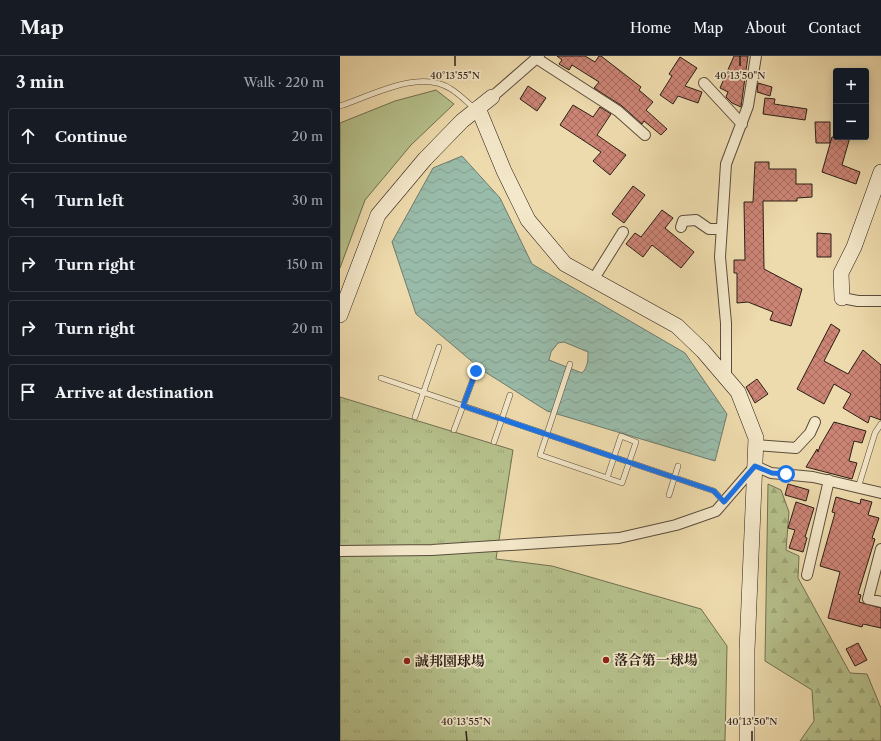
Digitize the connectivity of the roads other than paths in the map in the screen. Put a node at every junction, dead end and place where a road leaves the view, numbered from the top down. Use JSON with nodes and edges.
{"nodes":[{"id":1,"x":756,"y":56,"type":"edge"},
{"id":2,"x":537,"y":57,"type":"edge"},
{"id":3,"x":704,"y":83,"type":"dead end"},
{"id":4,"x":492,"y":97,"type":"joint"},
{"id":5,"x":340,"y":106,"type":"edge"},
{"id":6,"x":477,"y":109,"type":"junction"},
{"id":7,"x":742,"y":124,"type":"junction"},
{"id":8,"x":646,"y":135,"type":"dead end"},
{"id":9,"x":881,"y":172,"type":"edge"},
{"id":10,"x":681,"y":227,"type":"dead end"},
{"id":11,"x":721,"y":230,"type":"junction"},
{"id":12,"x":623,"y":232,"type":"dead end"},
{"id":13,"x":593,"y":280,"type":"junction"},
{"id":14,"x":842,"y":298,"type":"joint"},
{"id":15,"x":881,"y":301,"type":"edge"},
{"id":16,"x":340,"y":314,"type":"edge"},
{"id":17,"x":439,"y":347,"type":"dead end"},
{"id":18,"x":570,"y":364,"type":"dead end"},
{"id":19,"x":476,"y":371,"type":"dead end"},
{"id":20,"x":380,"y":378,"type":"dead end"},
{"id":21,"x":726,"y":380,"type":"junction"},
{"id":22,"x":424,"y":393,"type":"junction"},
{"id":23,"x":510,"y":395,"type":"dead end"},
{"id":24,"x":463,"y":406,"type":"junction"},
{"id":25,"x":415,"y":417,"type":"dead end"},
{"id":26,"x":502,"y":420,"type":"junction"},
{"id":27,"x":815,"y":422,"type":"dead end"},
{"id":28,"x":881,"y":424,"type":"edge"},
{"id":29,"x":454,"y":430,"type":"dead end"},
{"id":30,"x":546,"y":435,"type":"junction"},
{"id":31,"x":494,"y":442,"type":"dead end"},
{"id":32,"x":756,"y":445,"type":"junction"},
{"id":33,"x":614,"y":457,"type":"junction"},
{"id":34,"x":629,"y":463,"type":"junction"},
{"id":35,"x":678,"y":466,"type":"dead end"},
{"id":36,"x":755,"y":466,"type":"junction"},
{"id":37,"x":608,"y":478,"type":"junction"},
{"id":38,"x":675,"y":478,"type":"junction"},
{"id":39,"x":829,"y":480,"type":"junction"},
{"id":40,"x":858,"y":488,"type":"junction"},
{"id":41,"x":881,"y":493,"type":"edge"},
{"id":42,"x":669,"y":495,"type":"dead end"},
{"id":43,"x":724,"y":502,"type":"junction"},
{"id":44,"x":881,"y":549,"type":"edge"},
{"id":45,"x":340,"y":551,"type":"edge"},
{"id":46,"x":807,"y":575,"type":"dead end"},
{"id":47,"x":881,"y":602,"type":"edge"},
{"id":48,"x":747,"y":741,"type":"edge"}],
"edges":[{"from":1,"to":7,"type":"street"},
{"from":2,"to":4,"type":"street"},
{"from":2,"to":8,"type":"street"},
{"from":3,"to":7,"type":"street"},
{"from":4,"to":6,"type":"street"},
{"from":5,"to":6,"type":"lane"},
{"from":6,"to":13,"type":"street"},
{"from":6,"to":16,"type":"street"},
{"from":7,"to":11,"type":"street"},
{"from":9,"to":14,"type":"street"},
{"from":10,"to":11,"type":"street"},
{"from":11,"to":21,"type":"street"},
{"from":12,"to":13,"type":"street"},
{"from":13,"to":21,"type":"street"},
{"from":14,"to":15,"type":"street"},
{"from":17,"to":22,"type":"lane"},
{"from":18,"to":30,"type":"lane"},
{"from":19,"to":24,"type":"lane"},
{"from":20,"to":22,"type":"lane"},
{"from":21,"to":32,"type":"street"},
{"from":22,"to":24,"type":"lane"},
{"from":22,"to":25,"type":"lane"},
{"from":23,"to":26,"type":"lane"},
{"from":24,"to":26,"type":"lane"},
{"from":24,"to":29,"type":"lane"},
{"from":26,"to":30,"type":"lane"},
{"from":26,"to":31,"type":"lane"},
{"from":27,"to":32,"type":"street"},
{"from":28,"to":40,"type":"lane"},
{"from":30,"to":33,"type":"lane"},
{"from":30,"to":37,"type":"lane"},
{"from":32,"to":36,"type":"street"},
{"from":33,"to":34,"type":"lane"},
{"from":33,"to":34,"type":"lane"},
{"from":33,"to":37,"type":"lane"},
{"from":34,"to":37,"type":"lane"},
{"from":34,"to":38,"type":"lane"},
{"from":35,"to":38,"type":"lane"},
{"from":36,"to":39,"type":"street"},
{"from":36,"to":43,"type":"street"},
{"from":36,"to":48,"type":"street"},
{"from":38,"to":42,"type":"lane"},
{"from":38,"to":43,"type":"lane"},
{"from":39,"to":40,"type":"street"},
{"from":39,"to":46,"type":"street"},
{"from":40,"to":41,"type":"street"},
{"from":43,"to":45,"type":"street"},
{"from":44,"to":47,"type":"street"}]}
